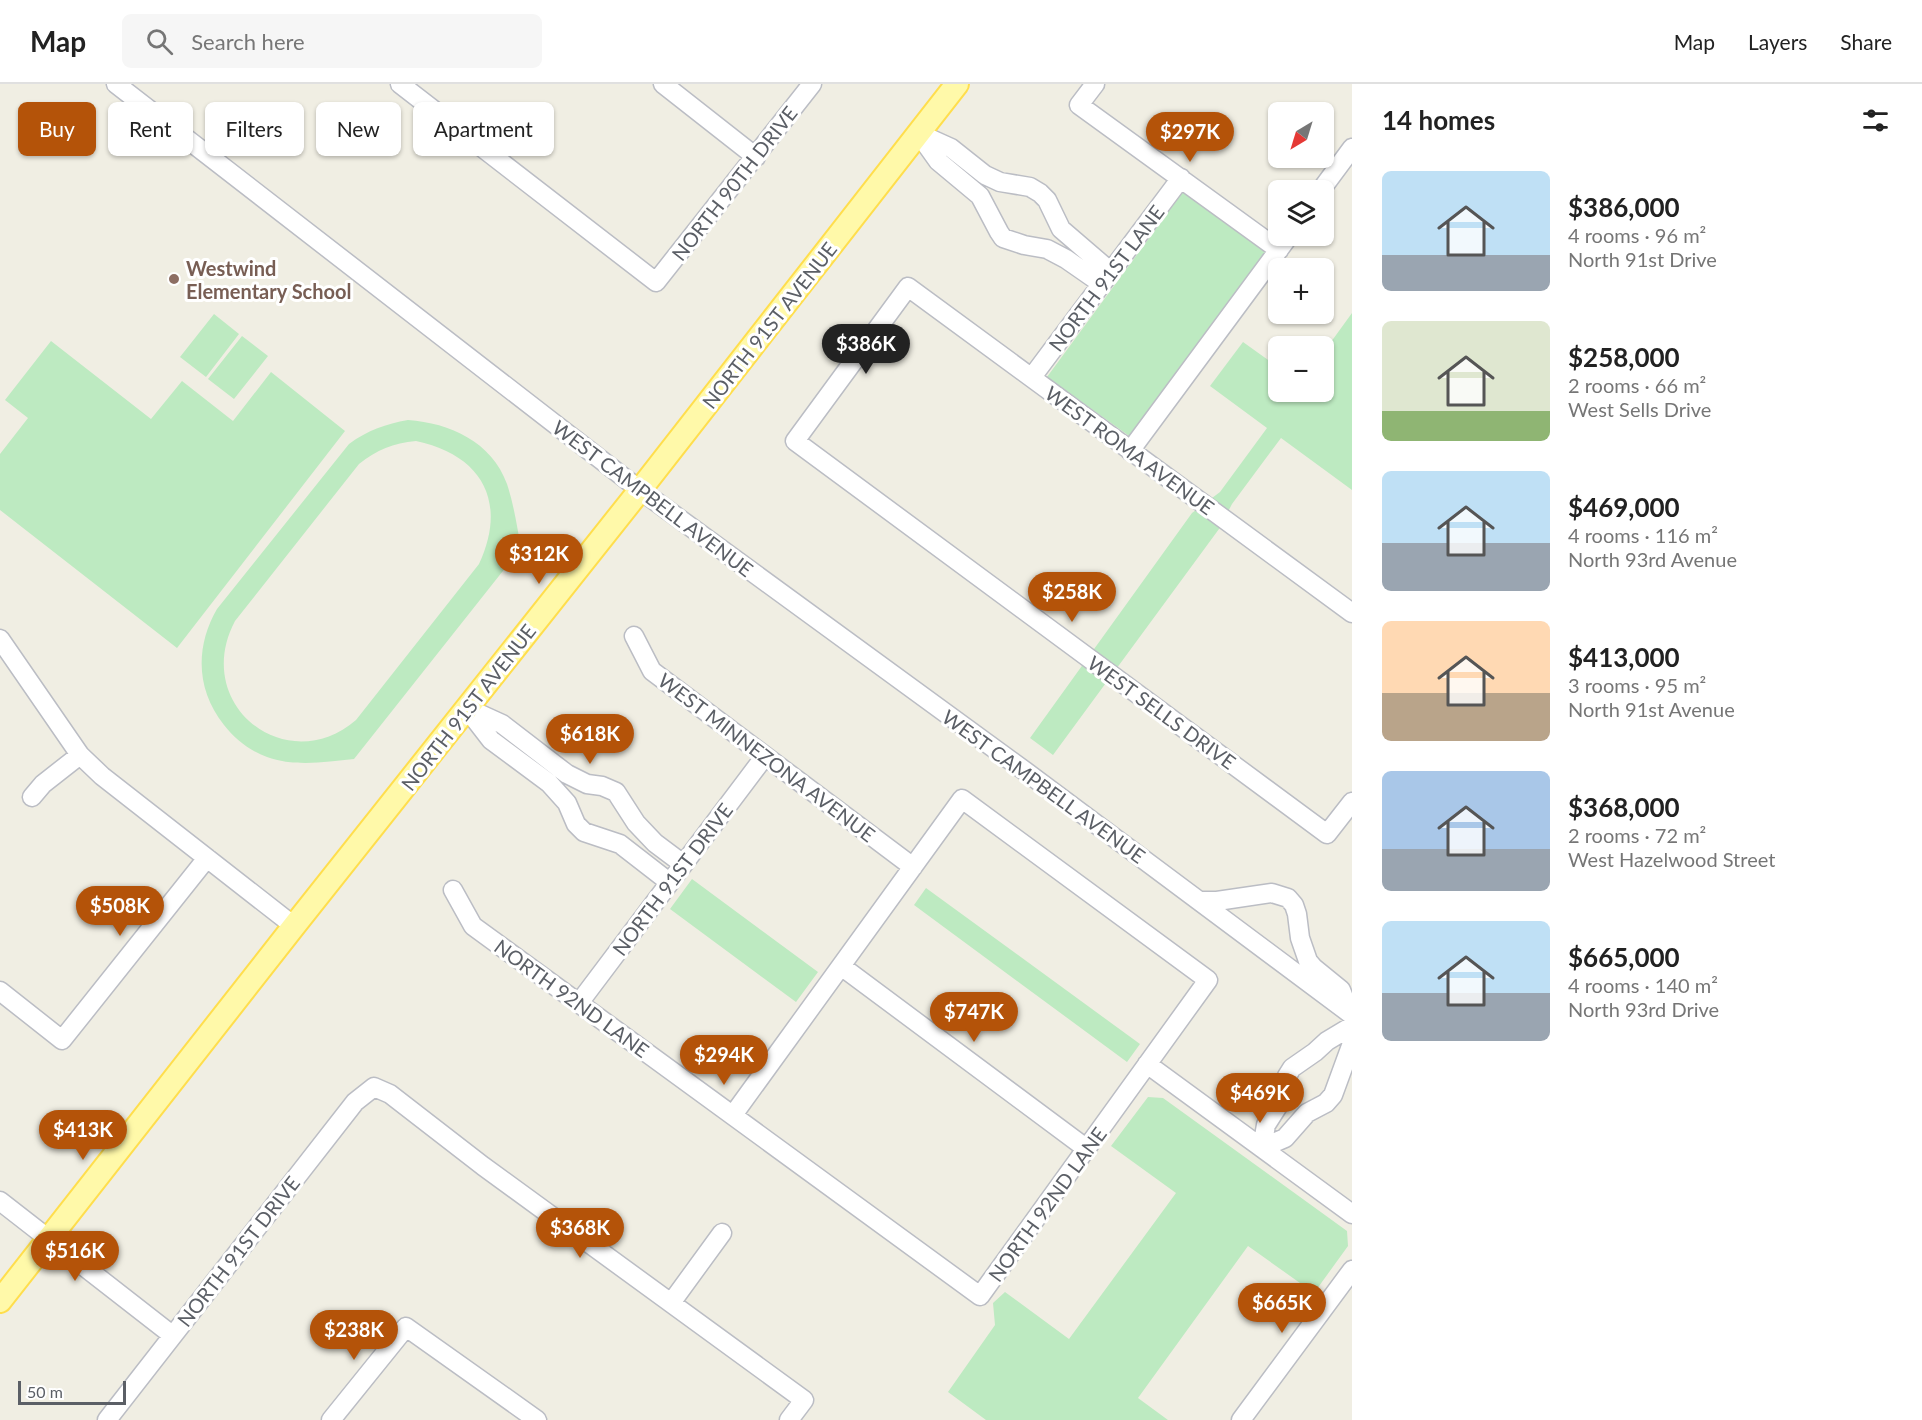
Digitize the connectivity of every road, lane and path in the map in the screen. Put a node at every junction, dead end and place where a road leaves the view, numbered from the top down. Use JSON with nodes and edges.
{"nodes":[{"id":1,"x":116,"y":84,"type":"edge"},
{"id":2,"x":400,"y":84,"type":"edge"},
{"id":3,"x":663,"y":84,"type":"edge"},
{"id":4,"x":812,"y":84,"type":"edge"},
{"id":5,"x":957,"y":84,"type":"edge"},
{"id":6,"x":1095,"y":84,"type":"edge"},
{"id":7,"x":918,"y":133,"type":"junction"},
{"id":8,"x":1352,"y":148,"type":"edge"},
{"id":9,"x":756,"y":157,"type":"junction"},
{"id":10,"x":1181,"y":178,"type":"junction"},
{"id":11,"x":1329,"y":180,"type":"edge"},
{"id":12,"x":1054,"y":216,"type":"junction"},
{"id":13,"x":1268,"y":233,"type":"edge"},
{"id":14,"x":1036,"y":246,"type":"junction"},
{"id":15,"x":1282,"y":246,"type":"edge"},
{"id":16,"x":1106,"y":278,"type":"junction"},
{"id":17,"x":1032,"y":377,"type":"junction"},
{"id":18,"x":795,"y":441,"type":"joint"},
{"id":19,"x":1130,"y":451,"type":"junction"},
{"id":20,"x":640,"y":490,"type":"junction"},
{"id":21,"x":1352,"y":613,"type":"edge"},
{"id":22,"x":634,"y":636,"type":"dead end"},
{"id":23,"x":0,"y":639,"type":"edge"},
{"id":24,"x":467,"y":709,"type":"junction"},
{"id":25,"x":80,"y":755,"type":"junction"},
{"id":26,"x":765,"y":756,"type":"junction"},
{"id":27,"x":32,"y":797,"type":"dead end"},
{"id":28,"x":1352,"y":802,"type":"edge"},
{"id":29,"x":636,"y":823,"type":"junction"},
{"id":30,"x":620,"y":844,"type":"junction"},
{"id":31,"x":207,"y":858,"type":"junction"},
{"id":32,"x":683,"y":864,"type":"junction"},
{"id":33,"x":913,"y":867,"type":"junction"},
{"id":34,"x":669,"y":882,"type":"junction"},
{"id":35,"x":453,"y":890,"type":"dead end"},
{"id":36,"x":1199,"y":901,"type":"junction"},
{"id":37,"x":294,"y":926,"type":"junction"},
{"id":38,"x":1300,"y":931,"type":"junction"},
{"id":39,"x":1267,"y":951,"type":"junction"},
{"id":40,"x":841,"y":966,"type":"junction"},
{"id":41,"x":0,"y":991,"type":"edge"},
{"id":42,"x":579,"y":1003,"type":"junction"},
{"id":43,"x":1351,"y":1018,"type":"edge"},
{"id":44,"x":1352,"y":1043,"type":"edge"},
{"id":45,"x":1147,"y":1064,"type":"junction"},
{"id":46,"x":733,"y":1115,"type":"junction"},
{"id":47,"x":1262,"y":1148,"type":"junction"},
{"id":48,"x":1087,"y":1149,"type":"junction"},
{"id":49,"x":0,"y":1201,"type":"edge"},
{"id":50,"x":1352,"y":1214,"type":"edge"},
{"id":51,"x":722,"y":1233,"type":"dead end"},
{"id":52,"x":49,"y":1238,"type":"junction"},
{"id":53,"x":1352,"y":1270,"type":"edge"},
{"id":54,"x":0,"y":1301,"type":"edge"},
{"id":55,"x":671,"y":1303,"type":"junction"},
{"id":56,"x":172,"y":1335,"type":"junction"},
{"id":57,"x":107,"y":1420,"type":"edge"},
{"id":58,"x":331,"y":1420,"type":"edge"},
{"id":59,"x":537,"y":1420,"type":"edge"},
{"id":60,"x":789,"y":1420,"type":"edge"},
{"id":61,"x":1240,"y":1420,"type":"edge"}],
"edges":[{"from":1,"to":20,"type":"street","name":"WEST CAMPBELL AVENUE"},
{"from":2,"to":9,"type":"street","name":"NORTH 90TH DRIVE"},
{"from":3,"to":9,"type":"street"},
{"from":4,"to":9,"type":"street","name":"NORTH 90TH DRIVE"},
{"from":5,"to":7,"type":"main road","name":"NORTH 91ST AVENUE"},
{"from":6,"to":10,"type":"street"},
{"from":7,"to":12,"type":"street"},
{"from":7,"to":14,"type":"street"},
{"from":7,"to":20,"type":"main road","name":"NORTH 91ST AVENUE"},
{"from":8,"to":11,"type":"street"},
{"from":10,"to":13,"type":"street"},
{"from":10,"to":16,"type":"street","name":"NORTH 91ST LANE"},
{"from":12,"to":14,"type":"street"},
{"from":12,"to":16,"type":"street"},
{"from":14,"to":16,"type":"street"},
{"from":15,"to":19,"type":"street"},
{"from":16,"to":17,"type":"street","name":"NORTH 91ST LANE"},
{"from":17,"to":18,"type":"street","name":"WEST ROMA AVENUE"},
{"from":17,"to":19,"type":"street","name":"WEST ROMA AVENUE"},
{"from":18,"to":28,"type":"street","name":"WEST SELLS DRIVE"},
{"from":19,"to":21,"type":"street","name":"WEST ROMA AVENUE"},
{"from":20,"to":24,"type":"main road","name":"NORTH 91ST AVENUE"},
{"from":20,"to":36,"type":"street","name":"WEST CAMPBELL AVENUE"},
{"from":22,"to":26,"type":"street","name":"WEST MINNEZONA AVENUE"},
{"from":23,"to":25,"type":"street"},
{"from":24,"to":29,"type":"street"},
{"from":24,"to":30,"type":"street"},
{"from":24,"to":37,"type":"main road","name":"NORTH 91ST AVENUE"},
{"from":25,"to":27,"type":"street"},
{"from":25,"to":31,"type":"street"},
{"from":26,"to":32,"type":"street","name":"NORTH 91ST DRIVE"},
{"from":26,"to":33,"type":"street","name":"WEST MINNEZONA AVENUE"},
{"from":29,"to":30,"type":"street"},
{"from":29,"to":32,"type":"street"},
{"from":30,"to":34,"type":"street"},
{"from":31,"to":37,"type":"street"},
{"from":31,"to":41,"type":"street"},
{"from":32,"to":34,"type":"street","name":"NORTH 91ST DRIVE"},
{"from":33,"to":40,"type":"street"},
{"from":33,"to":45,"type":"street","name":"NORTH 92ND LANE"},
{"from":34,"to":42,"type":"street","name":"NORTH 91ST DRIVE"},
{"from":35,"to":42,"type":"street","name":"NORTH 92ND LANE"},
{"from":36,"to":38,"type":"street"},
{"from":36,"to":39,"type":"street","name":"WEST CAMPBELL AVENUE"},
{"from":37,"to":52,"type":"main road","name":"NORTH 91ST AVENUE"},
{"from":38,"to":39,"type":"street"},
{"from":38,"to":43,"type":"street"},
{"from":39,"to":43,"type":"street","name":"WEST CAMPBELL AVENUE"},
{"from":40,"to":46,"type":"street"},
{"from":40,"to":48,"type":"street"},
{"from":42,"to":46,"type":"street","name":"NORTH 92ND LANE"},
{"from":43,"to":47,"type":"street"},
{"from":44,"to":47,"type":"street"},
{"from":45,"to":47,"type":"street"},
{"from":45,"to":48,"type":"street","name":"NORTH 92ND LANE"},
{"from":46,"to":48,"type":"street","name":"NORTH 92ND LANE"},
{"from":47,"to":50,"type":"street"},
{"from":49,"to":52,"type":"street"},
{"from":51,"to":55,"type":"street"},
{"from":52,"to":54,"type":"main road","name":"NORTH 91ST AVENUE"},
{"from":52,"to":56,"type":"street"},
{"from":53,"to":61,"type":"street"},
{"from":55,"to":56,"type":"street","name":"NORTH 91ST DRIVE"},
{"from":55,"to":60,"type":"street"},
{"from":56,"to":57,"type":"street","name":"NORTH 91ST DRIVE"},
{"from":58,"to":59,"type":"street"}]}
